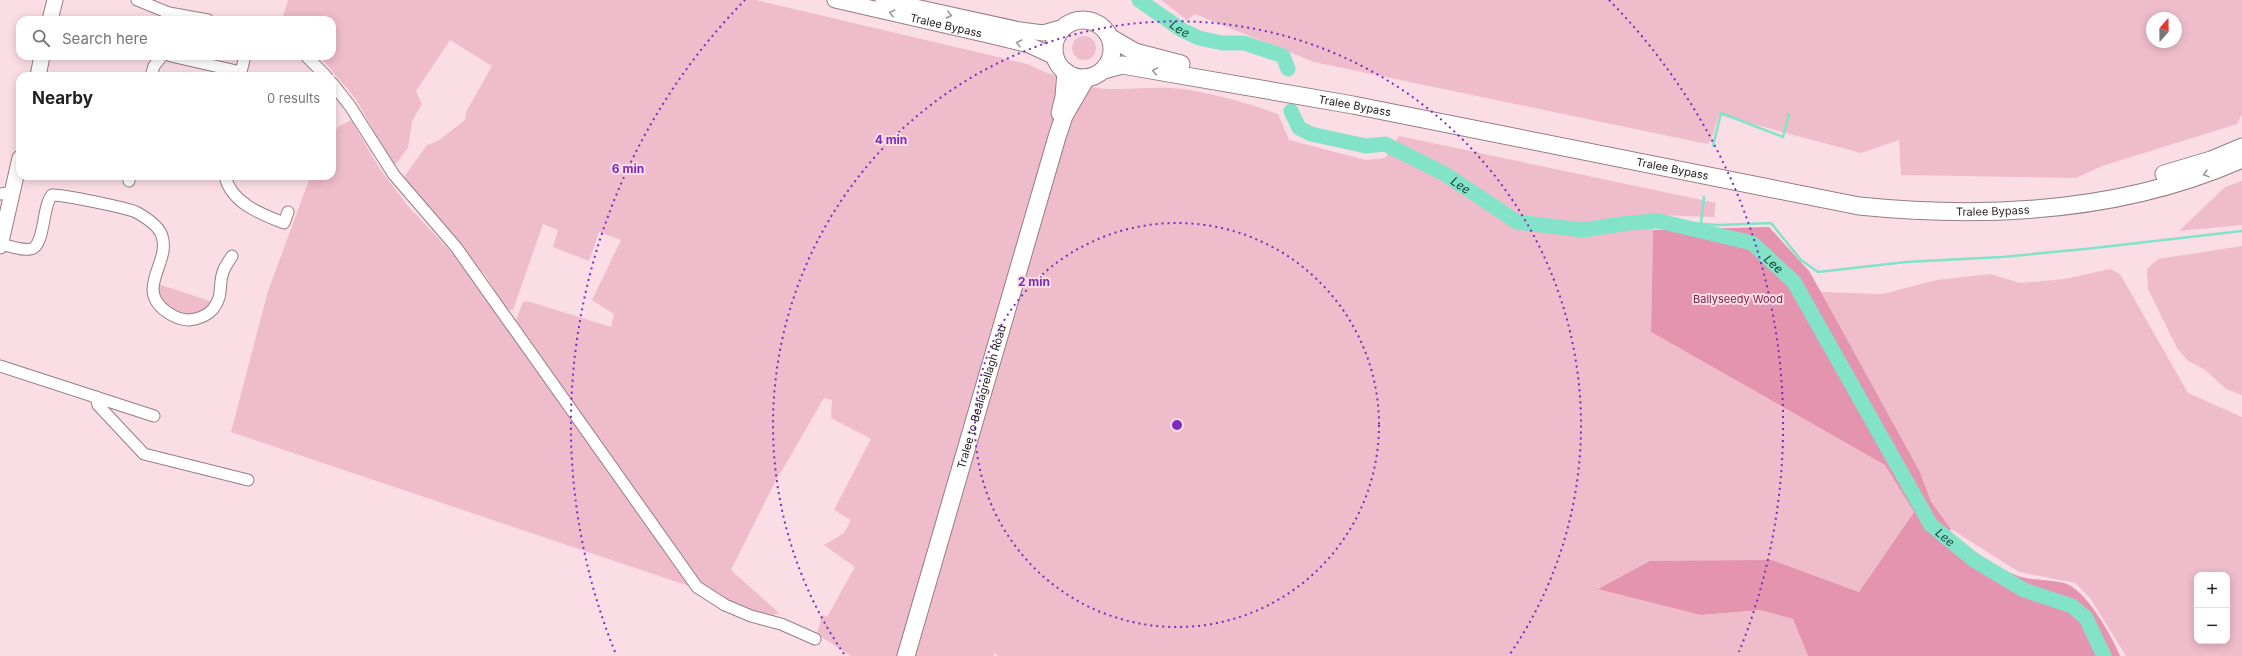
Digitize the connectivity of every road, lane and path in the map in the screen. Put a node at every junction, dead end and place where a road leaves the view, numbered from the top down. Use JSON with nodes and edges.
{"nodes":[{"id":1,"x":55,"y":0,"type":"edge"},
{"id":2,"x":137,"y":0,"type":"edge"},
{"id":3,"x":835,"y":0,"type":"edge"},
{"id":4,"x":883,"y":0,"type":"edge"},
{"id":5,"x":51,"y":16,"type":"edge"},
{"id":6,"x":168,"y":16,"type":"edge"},
{"id":7,"x":1064,"y":27,"type":"junction"},
{"id":8,"x":1110,"y":38,"type":"junction"},
{"id":9,"x":1055,"y":57,"type":"junction"},
{"id":10,"x":41,"y":60,"type":"edge"},
{"id":11,"x":159,"y":60,"type":"edge"},
{"id":12,"x":187,"y":60,"type":"edge"},
{"id":13,"x":244,"y":60,"type":"edge"},
{"id":14,"x":310,"y":60,"type":"edge"},
{"id":15,"x":1104,"y":70,"type":"junction"},
{"id":16,"x":39,"y":72,"type":"edge"},
{"id":17,"x":152,"y":72,"type":"edge"},
{"id":18,"x":233,"y":72,"type":"edge"},
{"id":19,"x":241,"y":72,"type":"edge"},
{"id":20,"x":322,"y":72,"type":"edge"},
{"id":21,"x":1066,"y":72,"type":"junction"},
{"id":22,"x":1086,"y":78,"type":"junction"},
{"id":23,"x":336,"y":88,"type":"edge"},
{"id":24,"x":1276,"y":88,"type":"junction"},
{"id":25,"x":1302,"y":92,"type":"junction"},
{"id":26,"x":1057,"y":137,"type":"junction"},
{"id":27,"x":2242,"y":147,"type":"edge"},
{"id":28,"x":2242,"y":159,"type":"edge"},
{"id":29,"x":16,"y":168,"type":"edge"},
{"id":30,"x":226,"y":180,"type":"edge"},
{"id":31,"x":6,"y":193,"type":"edge"},
{"id":32,"x":288,"y":212,"type":"dead end"},
{"id":33,"x":0,"y":245,"type":"edge"},
{"id":34,"x":232,"y":256,"type":"dead end"},
{"id":35,"x":0,"y":366,"type":"edge"},
{"id":36,"x":96,"y":397,"type":"junction"},
{"id":37,"x":154,"y":416,"type":"dead end"},
{"id":38,"x":248,"y":480,"type":"dead end"},
{"id":39,"x":815,"y":639,"type":"dead end"},
{"id":40,"x":906,"y":656,"type":"edge"}],
"edges":[{"from":1,"to":5,"type":"main road"},
{"from":2,"to":6,"type":"street"},
{"from":9,"to":3,"type":"main road","name":"Tralee Bypass","one_way":true},
{"from":4,"to":7,"type":"main road","name":"Tralee Bypass","one_way":true},
{"from":7,"to":8,"type":"highway"},
{"from":7,"to":9,"type":"highway"},
{"from":8,"to":15,"type":"highway"},
{"from":8,"to":24,"type":"highway","name":"Tralee Bypass"},
{"from":9,"to":21,"type":"highway"},
{"from":10,"to":16,"type":"main road"},
{"from":11,"to":17,"type":"street"},
{"from":12,"to":18,"type":"street"},
{"from":13,"to":19,"type":"street"},
{"from":14,"to":20,"type":"street"},
{"from":15,"to":22,"type":"highway"},
{"from":24,"to":15,"type":"highway","name":"Tralee Bypass","one_way":true},
{"from":21,"to":22,"type":"highway"},
{"from":21,"to":26,"type":"highway","name":"Tralee to Bealagrellagh Road"},
{"from":22,"to":26,"type":"highway","name":"Tralee to Bealagrellagh Road"},
{"from":23,"to":39,"type":"street"},
{"from":24,"to":25,"type":"highway","name":"Tralee Bypass"},
{"from":25,"to":27,"type":"highway","name":"Tralee Bypass"},
{"from":28,"to":25,"type":"highway","name":"Tralee Bypass","one_way":true},
{"from":26,"to":40,"type":"highway","name":"Tralee to Bealagrellagh Road"},
{"from":29,"to":31,"type":"main road"},
{"from":30,"to":32,"type":"street"},
{"from":31,"to":33,"type":"main road"},
{"from":33,"to":34,"type":"street"},
{"from":35,"to":36,"type":"street"},
{"from":36,"to":37,"type":"street"},
{"from":36,"to":38,"type":"street"}]}
